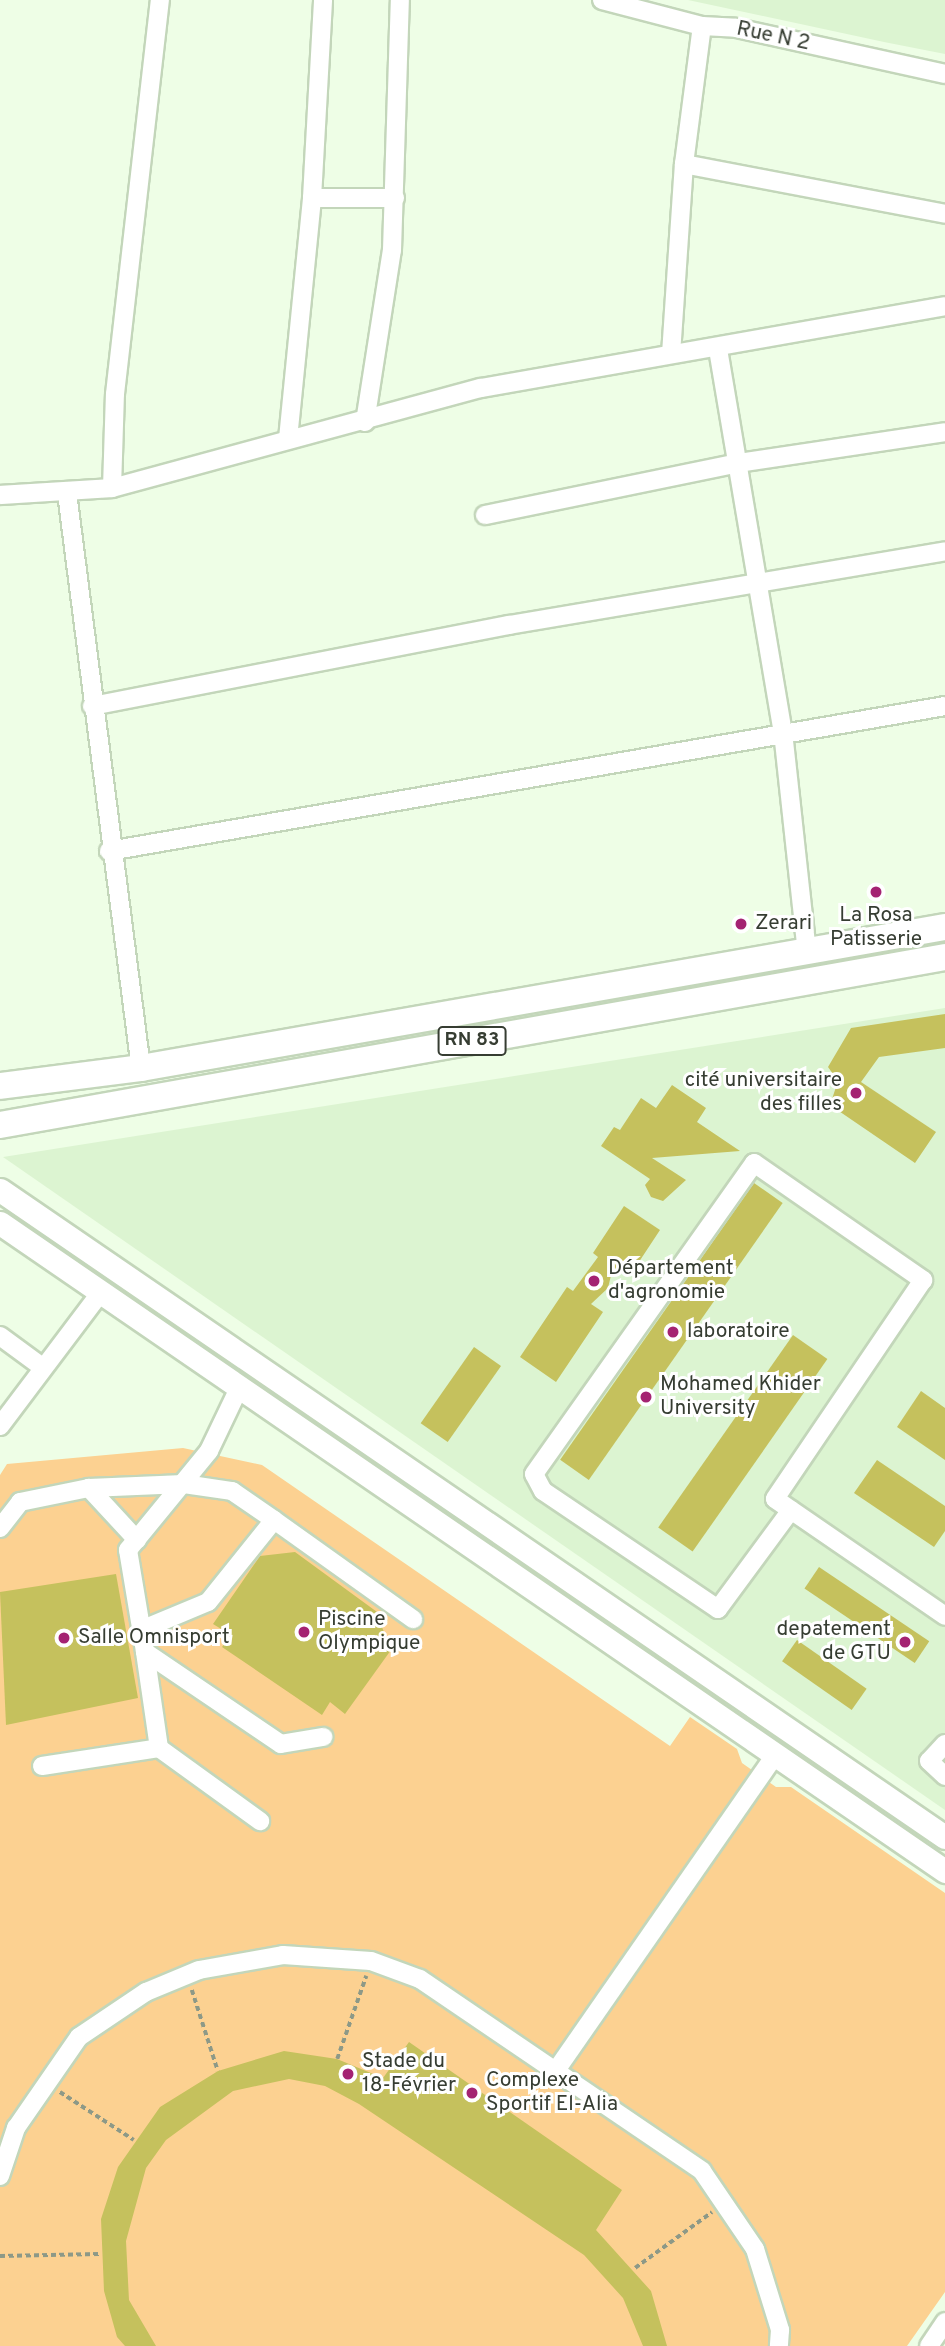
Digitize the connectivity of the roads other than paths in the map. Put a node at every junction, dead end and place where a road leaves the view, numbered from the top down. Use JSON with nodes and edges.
{"nodes":[{"id":1,"x":160,"y":0,"type":"edge"},
{"id":2,"x":323,"y":0,"type":"edge"},
{"id":3,"x":400,"y":0,"type":"edge"},
{"id":4,"x":602,"y":0,"type":"edge"},
{"id":5,"x":702,"y":26,"type":"junction"},
{"id":6,"x":945,"y":74,"type":"edge"},
{"id":7,"x":684,"y":164,"type":"junction"},
{"id":8,"x":312,"y":198,"type":"junction"},
{"id":9,"x":395,"y":198,"type":"junction"},
{"id":10,"x":945,"y":214,"type":"edge"},
{"id":11,"x":945,"y":306,"type":"edge"},
{"id":12,"x":718,"y":349,"type":"junction"},
{"id":13,"x":671,"y":355,"type":"junction"},
{"id":14,"x":365,"y":422,"type":"junction"},
{"id":15,"x":945,"y":432,"type":"edge"},
{"id":16,"x":288,"y":439,"type":"junction"},
{"id":17,"x":738,"y":463,"type":"junction"},
{"id":18,"x":112,"y":488,"type":"junction"},
{"id":19,"x":66,"y":493,"type":"junction"},
{"id":20,"x":0,"y":495,"type":"edge"},
{"id":21,"x":485,"y":515,"type":"dead end"},
{"id":22,"x":945,"y":551,"type":"edge"},
{"id":23,"x":758,"y":581,"type":"junction"},
{"id":24,"x":92,"y":706,"type":"junction"},
{"id":25,"x":945,"y":706,"type":"edge"},
{"id":26,"x":783,"y":732,"type":"junction"},
{"id":27,"x":109,"y":851,"type":"junction"},
{"id":28,"x":945,"y":927,"type":"edge"},
{"id":29,"x":807,"y":952,"type":"junction"},
{"id":30,"x":945,"y":957,"type":"edge"},
{"id":31,"x":141,"y":1068,"type":"junction"},
{"id":32,"x":0,"y":1086,"type":"edge"},
{"id":33,"x":0,"y":1125,"type":"edge"},
{"id":34,"x":0,"y":1190,"type":"edge"},
{"id":35,"x":0,"y":1223,"type":"edge"},
{"id":36,"x":101,"y":1292,"type":"junction"},
{"id":37,"x":0,"y":1336,"type":"edge"},
{"id":38,"x":42,"y":1367,"type":"junction"},
{"id":39,"x":240,"y":1386,"type":"junction"},
{"id":40,"x":0,"y":1426,"type":"edge"},
{"id":41,"x":184,"y":1485,"type":"junction"},
{"id":42,"x":89,"y":1488,"type":"junction"},
{"id":43,"x":791,"y":1510,"type":"junction"},
{"id":44,"x":274,"y":1520,"type":"junction"},
{"id":45,"x":0,"y":1528,"type":"edge"},
{"id":46,"x":137,"y":1540,"type":"junction"},
{"id":47,"x":945,"y":1616,"type":"edge"},
{"id":48,"x":413,"y":1619,"type":"dead end"},
{"id":49,"x":141,"y":1630,"type":"junction"},
{"id":50,"x":145,"y":1652,"type":"junction"},
{"id":51,"x":323,"y":1737,"type":"dead end"},
{"id":52,"x":945,"y":1744,"type":"edge"},
{"id":53,"x":159,"y":1748,"type":"junction"},
{"id":54,"x":775,"y":1755,"type":"junction"},
{"id":55,"x":42,"y":1766,"type":"dead end"},
{"id":56,"x":945,"y":1776,"type":"edge"},
{"id":57,"x":260,"y":1821,"type":"dead end"},
{"id":58,"x":945,"y":1837,"type":"edge"},
{"id":59,"x":945,"y":1871,"type":"edge"},
{"id":60,"x":557,"y":2069,"type":"junction"},
{"id":61,"x":0,"y":2176,"type":"edge"},
{"id":62,"x":945,"y":2322,"type":"edge"},
{"id":63,"x":779,"y":2346,"type":"edge"},
{"id":64,"x":929,"y":2346,"type":"edge"}],
"edges":[{"from":1,"to":18,"type":"street"},
{"from":2,"to":8,"type":"street"},
{"from":3,"to":9,"type":"street"},
{"from":4,"to":5,"type":"street","name":"Rue N 2"},
{"from":5,"to":6,"type":"street","name":"Rue N 2"},
{"from":5,"to":7,"type":"street"},
{"from":7,"to":10,"type":"street"},
{"from":7,"to":13,"type":"street"},
{"from":8,"to":9,"type":"street"},
{"from":8,"to":16,"type":"street"},
{"from":9,"to":14,"type":"street"},
{"from":11,"to":12,"type":"street"},
{"from":12,"to":13,"type":"street"},
{"from":12,"to":17,"type":"street"},
{"from":13,"to":14,"type":"street"},
{"from":14,"to":16,"type":"street"},
{"from":15,"to":17,"type":"street"},
{"from":16,"to":18,"type":"street"},
{"from":17,"to":21,"type":"street"},
{"from":17,"to":23,"type":"street"},
{"from":18,"to":19,"type":"street"},
{"from":19,"to":20,"type":"street"},
{"from":19,"to":24,"type":"street"},
{"from":22,"to":23,"type":"street"},
{"from":23,"to":24,"type":"street"},
{"from":23,"to":26,"type":"street"},
{"from":24,"to":27,"type":"street"},
{"from":25,"to":26,"type":"street"},
{"from":26,"to":27,"type":"street"},
{"from":26,"to":29,"type":"street"},
{"from":27,"to":31,"type":"street"},
{"from":28,"to":29,"type":"highway","number":"RN 83"},
{"from":29,"to":31,"type":"highway","number":"RN 83"},
{"from":30,"to":33,"type":"highway","number":"RN 83"},
{"from":31,"to":32,"type":"highway","number":"RN 83"},
{"from":34,"to":58,"type":"main road"},
{"from":35,"to":36,"type":"main road"},
{"from":36,"to":38,"type":"street"},
{"from":36,"to":39,"type":"main road"},
{"from":37,"to":38,"type":"street"},
{"from":38,"to":40,"type":"street"},
{"from":39,"to":41,"type":"street"},
{"from":39,"to":54,"type":"main road"},
{"from":41,"to":42,"type":"street"},
{"from":41,"to":44,"type":"street"},
{"from":41,"to":46,"type":"street"},
{"from":42,"to":45,"type":"street"},
{"from":42,"to":46,"type":"street"},
{"from":43,"to":43,"type":"street"},
{"from":43,"to":47,"type":"street"},
{"from":44,"to":48,"type":"street"},
{"from":44,"to":49,"type":"street"},
{"from":46,"to":49,"type":"street"},
{"from":49,"to":50,"type":"street"},
{"from":50,"to":51,"type":"street"},
{"from":50,"to":53,"type":"street"},
{"from":52,"to":56,"type":"street"},
{"from":53,"to":55,"type":"street"},
{"from":53,"to":57,"type":"street"},
{"from":54,"to":59,"type":"main road"},
{"from":54,"to":60,"type":"street"},
{"from":60,"to":61,"type":"street"},
{"from":60,"to":63,"type":"street"},
{"from":62,"to":64,"type":"street"}]}
